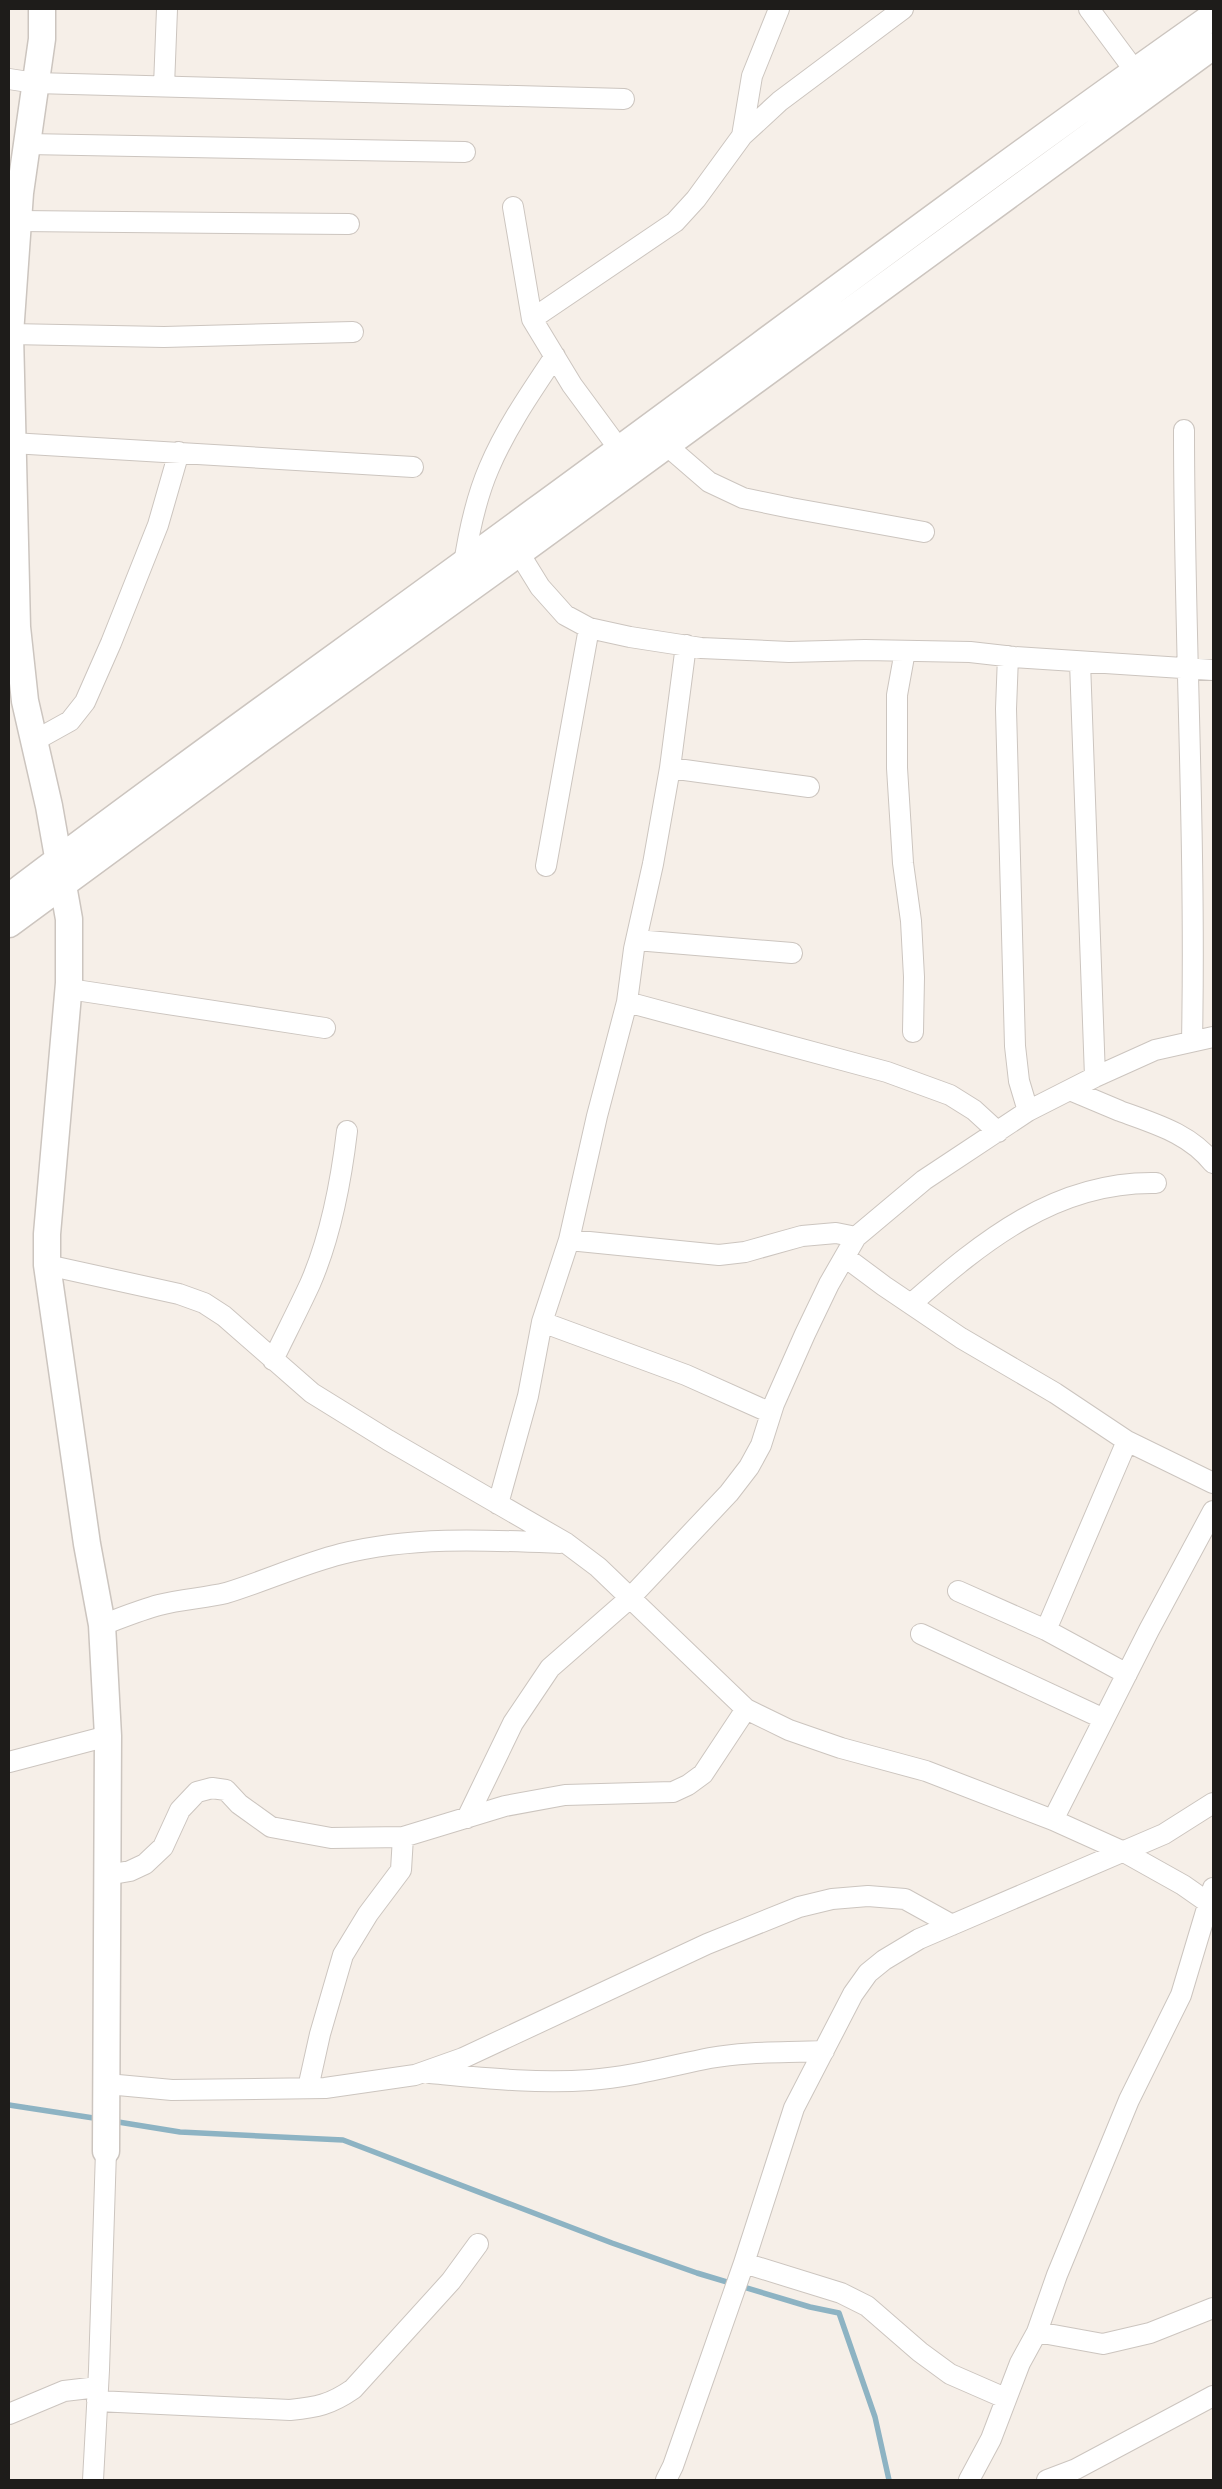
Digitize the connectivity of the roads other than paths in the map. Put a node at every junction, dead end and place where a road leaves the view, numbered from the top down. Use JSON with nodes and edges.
{"nodes":[{"id":1,"x":42,"y":9,"type":"edge"},
{"id":2,"x":167,"y":9,"type":"edge"},
{"id":3,"x":779,"y":9,"type":"edge"},
{"id":4,"x":903,"y":9,"type":"edge"},
{"id":5,"x":1089,"y":9,"type":"edge"},
{"id":6,"x":1213,"y":16,"type":"edge"},
{"id":7,"x":1213,"y":46,"type":"edge"},
{"id":8,"x":1135,"y":71,"type":"junction"},
{"id":9,"x":9,"y":80,"type":"edge"},
{"id":10,"x":36,"y":83,"type":"junction"},
{"id":11,"x":164,"y":86,"type":"junction"},
{"id":12,"x":624,"y":99,"type":"dead end"},
{"id":13,"x":742,"y":136,"type":"junction"},
{"id":14,"x":27,"y":144,"type":"junction"},
{"id":15,"x":465,"y":152,"type":"dead end"},
{"id":16,"x":513,"y":206,"type":"dead end"},
{"id":17,"x":18,"y":220,"type":"junction"},
{"id":18,"x":348,"y":224,"type":"dead end"},
{"id":19,"x":818,"y":300,"type":"junction"},
{"id":20,"x":532,"y":319,"type":"junction"},
{"id":21,"x":833,"y":322,"type":"junction"},
{"id":22,"x":353,"y":332,"type":"dead end"},
{"id":23,"x":10,"y":334,"type":"junction"},
{"id":24,"x":555,"y":356,"type":"junction"},
{"id":25,"x":1184,"y":430,"type":"dead end"},
{"id":26,"x":665,"y":444,"type":"junction"},
{"id":27,"x":179,"y":452,"type":"junction"},
{"id":28,"x":11,"y":454,"type":"edge"},
{"id":29,"x":626,"y":459,"type":"junction"},
{"id":30,"x":413,"y":467,"type":"dead end"},
{"id":31,"x":924,"y":532,"type":"dead end"},
{"id":32,"x":519,"y":554,"type":"junction"},
{"id":33,"x":464,"y":564,"type":"junction"},
{"id":34,"x":12,"y":570,"type":"edge"},
{"id":35,"x":589,"y":628,"type":"junction"},
{"id":36,"x":686,"y":645,"type":"junction"},
{"id":37,"x":905,"y":651,"type":"junction"},
{"id":38,"x":1008,"y":656,"type":"junction"},
{"id":39,"x":1080,"y":662,"type":"junction"},
{"id":40,"x":1190,"y":670,"type":"junction"},
{"id":41,"x":1213,"y":670,"type":"edge"},
{"id":42,"x":34,"y":741,"type":"junction"},
{"id":43,"x":670,"y":768,"type":"junction"},
{"id":44,"x":810,"y":786,"type":"dead end"},
{"id":45,"x":546,"y":866,"type":"dead end"},
{"id":46,"x":62,"y":870,"type":"junction"},
{"id":47,"x":9,"y":897,"type":"edge"},
{"id":48,"x":9,"y":924,"type":"edge"},
{"id":49,"x":636,"y":940,"type":"junction"},
{"id":50,"x":792,"y":952,"type":"dead end"},
{"id":51,"x":69,"y":989,"type":"junction"},
{"id":52,"x":627,"y":1002,"type":"junction"},
{"id":53,"x":325,"y":1028,"type":"dead end"},
{"id":54,"x":913,"y":1032,"type":"dead end"},
{"id":55,"x":1213,"y":1037,"type":"edge"},
{"id":56,"x":1192,"y":1041,"type":"junction"},
{"id":57,"x":1095,"y":1077,"type":"junction"},
{"id":58,"x":1070,"y":1090,"type":"junction"},
{"id":59,"x":1028,"y":1111,"type":"junction"},
{"id":60,"x":347,"y":1131,"type":"dead end"},
{"id":61,"x":998,"y":1132,"type":"junction"},
{"id":62,"x":1213,"y":1163,"type":"edge"},
{"id":63,"x":1156,"y":1183,"type":"dead end"},
{"id":64,"x":856,"y":1237,"type":"junction"},
{"id":65,"x":569,"y":1240,"type":"junction"},
{"id":66,"x":845,"y":1256,"type":"junction"},
{"id":67,"x":47,"y":1265,"type":"junction"},
{"id":68,"x":912,"y":1304,"type":"junction"},
{"id":69,"x":542,"y":1322,"type":"junction"},
{"id":70,"x":273,"y":1360,"type":"junction"},
{"id":71,"x":771,"y":1413,"type":"junction"},
{"id":72,"x":1127,"y":1441,"type":"junction"},
{"id":73,"x":1213,"y":1483,"type":"edge"},
{"id":74,"x":498,"y":1504,"type":"junction"},
{"id":75,"x":1213,"y":1511,"type":"edge"},
{"id":76,"x":566,"y":1543,"type":"junction"},
{"id":77,"x":958,"y":1591,"type":"dead end"},
{"id":78,"x":630,"y":1598,"type":"junction"},
{"id":79,"x":102,"y":1625,"type":"junction"},
{"id":80,"x":1046,"y":1630,"type":"junction"},
{"id":81,"x":921,"y":1634,"type":"dead end"},
{"id":82,"x":1127,"y":1674,"type":"junction"},
{"id":83,"x":746,"y":1709,"type":"junction"},
{"id":84,"x":1104,"y":1719,"type":"junction"},
{"id":85,"x":108,"y":1736,"type":"junction"},
{"id":86,"x":9,"y":1762,"type":"edge"},
{"id":87,"x":1213,"y":1803,"type":"edge"},
{"id":88,"x":467,"y":1818,"type":"junction"},
{"id":89,"x":1053,"y":1820,"type":"junction"},
{"id":90,"x":404,"y":1836,"type":"junction"},
{"id":91,"x":1124,"y":1852,"type":"junction"},
{"id":92,"x":107,"y":1875,"type":"junction"},
{"id":93,"x":1212,"y":1899,"type":"edge"},
{"id":94,"x":952,"y":1925,"type":"junction"},
{"id":95,"x":824,"y":2051,"type":"junction"},
{"id":96,"x":423,"y":2072,"type":"junction"},
{"id":97,"x":107,"y":2084,"type":"junction"},
{"id":98,"x":308,"y":2088,"type":"junction"},
{"id":99,"x":106,"y":2151,"type":"joint"},
{"id":100,"x":478,"y":2244,"type":"dead end"},
{"id":101,"x":742,"y":2269,"type":"junction"},
{"id":102,"x":1213,"y":2308,"type":"edge"},
{"id":103,"x":1037,"y":2332,"type":"junction"},
{"id":104,"x":98,"y":2394,"type":"junction"},
{"id":105,"x":1213,"y":2396,"type":"edge"},
{"id":106,"x":1005,"y":2398,"type":"junction"},
{"id":107,"x":9,"y":2414,"type":"edge"},
{"id":108,"x":92,"y":2480,"type":"edge"},
{"id":109,"x":666,"y":2480,"type":"edge"},
{"id":110,"x":969,"y":2480,"type":"edge"},
{"id":111,"x":1047,"y":2480,"type":"edge"}],
"edges":[{"from":1,"to":10,"type":"main road"},
{"from":2,"to":11,"type":"street"},
{"from":3,"to":13,"type":"street"},
{"from":4,"to":13,"type":"street"},
{"from":5,"to":8,"type":"street"},
{"from":6,"to":8,"type":"main road"},
{"from":7,"to":21,"type":"main road"},
{"from":8,"to":19,"type":"main road"},
{"from":9,"to":10,"type":"street"},
{"from":10,"to":11,"type":"street"},
{"from":10,"to":14,"type":"main road"},
{"from":11,"to":12,"type":"street"},
{"from":13,"to":20,"type":"street"},
{"from":14,"to":15,"type":"street"},
{"from":14,"to":17,"type":"main road"},
{"from":16,"to":20,"type":"street"},
{"from":17,"to":18,"type":"street"},
{"from":17,"to":23,"type":"main road"},
{"from":19,"to":21,"type":"main road"},
{"from":19,"to":29,"type":"main road"},
{"from":20,"to":24,"type":"street"},
{"from":21,"to":26,"type":"main road"},
{"from":22,"to":23,"type":"street"},
{"from":23,"to":28,"type":"main road"},
{"from":24,"to":29,"type":"street"},
{"from":24,"to":33,"type":"street"},
{"from":25,"to":40,"type":"street"},
{"from":26,"to":29,"type":"main road"},
{"from":26,"to":31,"type":"street"},
{"from":27,"to":28,"type":"street"},
{"from":27,"to":30,"type":"street"},
{"from":27,"to":42,"type":"street"},
{"from":28,"to":34,"type":"main road"},
{"from":29,"to":32,"type":"main road"},
{"from":29,"to":33,"type":"main road"},
{"from":32,"to":35,"type":"street"},
{"from":32,"to":46,"type":"main road"},
{"from":33,"to":46,"type":"main road"},
{"from":34,"to":42,"type":"main road"},
{"from":35,"to":36,"type":"street"},
{"from":35,"to":45,"type":"street"},
{"from":36,"to":37,"type":"street"},
{"from":36,"to":43,"type":"street"},
{"from":37,"to":38,"type":"street"},
{"from":37,"to":54,"type":"street"},
{"from":38,"to":39,"type":"street"},
{"from":38,"to":59,"type":"street"},
{"from":39,"to":40,"type":"street"},
{"from":39,"to":57,"type":"street"},
{"from":40,"to":41,"type":"street"},
{"from":40,"to":56,"type":"street"},
{"from":42,"to":46,"type":"main road"},
{"from":43,"to":44,"type":"street"},
{"from":43,"to":49,"type":"street"},
{"from":46,"to":47,"type":"main road"},
{"from":46,"to":48,"type":"main road"},
{"from":46,"to":51,"type":"main road"},
{"from":49,"to":50,"type":"street"},
{"from":49,"to":52,"type":"street"},
{"from":51,"to":53,"type":"street"},
{"from":51,"to":67,"type":"main road"},
{"from":52,"to":61,"type":"street"},
{"from":52,"to":65,"type":"street"},
{"from":55,"to":56,"type":"street"},
{"from":56,"to":57,"type":"street"},
{"from":57,"to":58,"type":"street"},
{"from":58,"to":59,"type":"street"},
{"from":58,"to":62,"type":"street"},
{"from":59,"to":61,"type":"street"},
{"from":60,"to":70,"type":"street"},
{"from":61,"to":64,"type":"street"},
{"from":63,"to":68,"type":"street"},
{"from":64,"to":65,"type":"street"},
{"from":64,"to":66,"type":"street"},
{"from":65,"to":69,"type":"street"},
{"from":66,"to":68,"type":"street"},
{"from":66,"to":71,"type":"street"},
{"from":67,"to":70,"type":"street"},
{"from":67,"to":79,"type":"main road"},
{"from":68,"to":72,"type":"street"},
{"from":69,"to":71,"type":"street"},
{"from":69,"to":74,"type":"street"},
{"from":70,"to":74,"type":"street"},
{"from":71,"to":78,"type":"street"},
{"from":72,"to":73,"type":"street"},
{"from":72,"to":80,"type":"street"},
{"from":74,"to":76,"type":"street"},
{"from":75,"to":82,"type":"street"},
{"from":76,"to":78,"type":"street"},
{"from":76,"to":79,"type":"street"},
{"from":77,"to":80,"type":"street"},
{"from":78,"to":83,"type":"street"},
{"from":78,"to":88,"type":"street"},
{"from":79,"to":85,"type":"main road"},
{"from":80,"to":82,"type":"street"},
{"from":81,"to":84,"type":"street"},
{"from":82,"to":84,"type":"street"},
{"from":83,"to":88,"type":"street"},
{"from":83,"to":89,"type":"street"},
{"from":84,"to":89,"type":"street"},
{"from":85,"to":86,"type":"street"},
{"from":85,"to":92,"type":"main road"},
{"from":87,"to":91,"type":"street"},
{"from":88,"to":90,"type":"street"},
{"from":89,"to":91,"type":"street"},
{"from":90,"to":92,"type":"street"},
{"from":90,"to":98,"type":"street"},
{"from":91,"to":93,"type":"street"},
{"from":91,"to":94,"type":"street"},
{"from":92,"to":97,"type":"main road"},
{"from":93,"to":103,"type":"street"},
{"from":94,"to":95,"type":"street"},
{"from":94,"to":96,"type":"street"},
{"from":95,"to":96,"type":"street"},
{"from":95,"to":101,"type":"street"},
{"from":96,"to":98,"type":"street"},
{"from":97,"to":98,"type":"street"},
{"from":97,"to":99,"type":"main road"},
{"from":99,"to":104,"type":"street"},
{"from":100,"to":104,"type":"street"},
{"from":101,"to":106,"type":"street"},
{"from":101,"to":109,"type":"street"},
{"from":102,"to":103,"type":"street"},
{"from":103,"to":106,"type":"street"},
{"from":104,"to":107,"type":"street"},
{"from":104,"to":108,"type":"street"},
{"from":105,"to":111,"type":"street"},
{"from":106,"to":110,"type":"street"}]}
